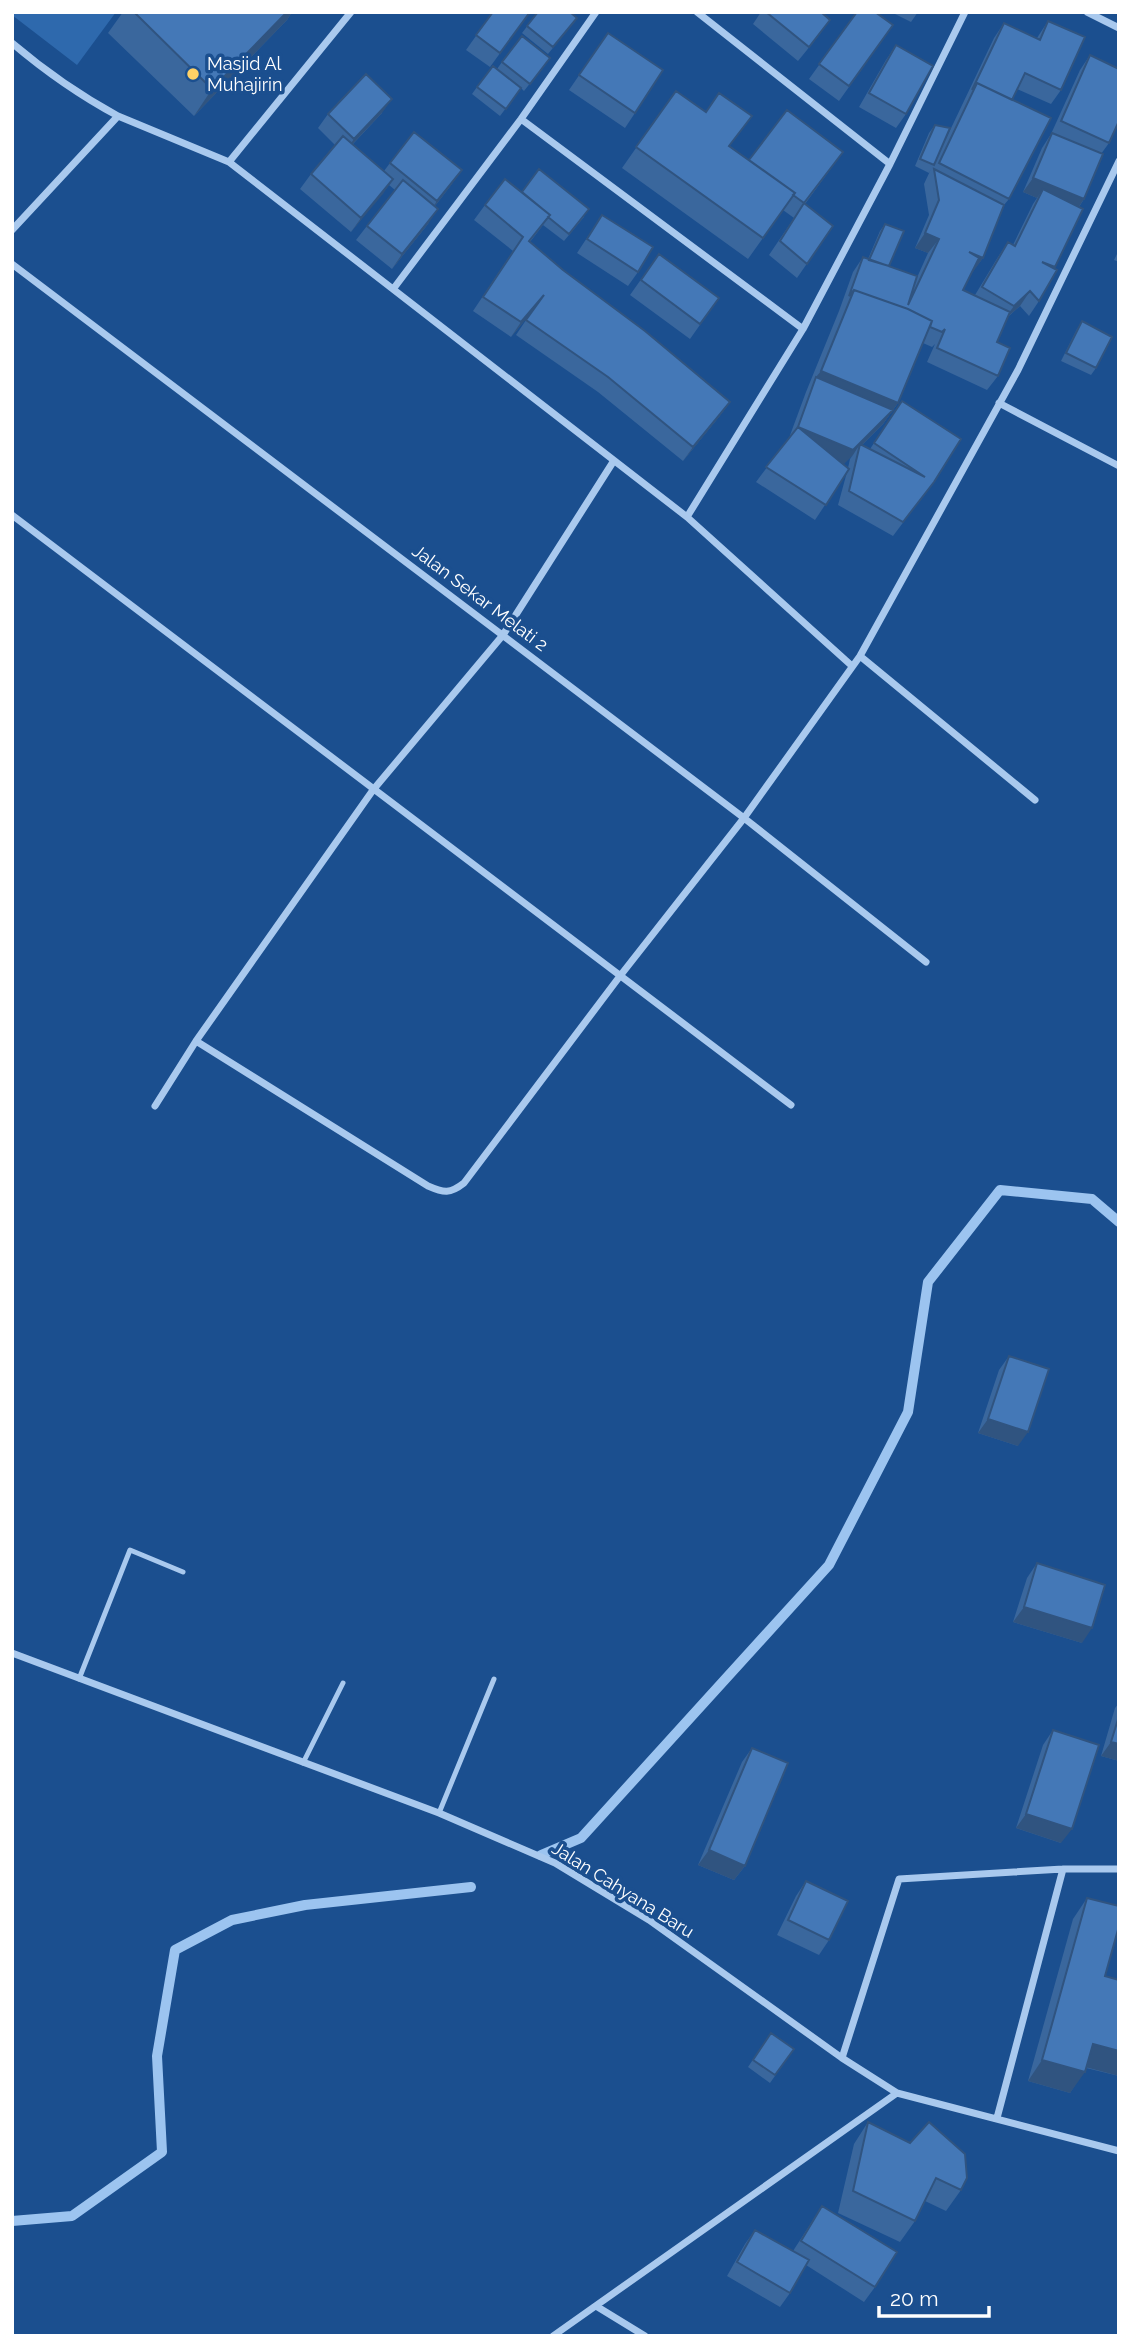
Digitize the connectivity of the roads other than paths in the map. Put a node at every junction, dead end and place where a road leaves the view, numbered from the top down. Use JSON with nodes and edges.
{"nodes":[{"id":1,"x":351,"y":12,"type":"edge"},
{"id":2,"x":596,"y":12,"type":"edge"},
{"id":3,"x":697,"y":12,"type":"edge"},
{"id":4,"x":965,"y":12,"type":"edge"},
{"id":5,"x":1087,"y":12,"type":"edge"},
{"id":6,"x":1119,"y":28,"type":"edge"},
{"id":7,"x":12,"y":43,"type":"edge"},
{"id":8,"x":118,"y":116,"type":"junction"},
{"id":9,"x":521,"y":119,"type":"junction"},
{"id":10,"x":1119,"y":161,"type":"edge"},
{"id":11,"x":229,"y":162,"type":"junction"},
{"id":12,"x":890,"y":164,"type":"junction"},
{"id":13,"x":12,"y":230,"type":"edge"},
{"id":14,"x":12,"y":264,"type":"edge"},
{"id":15,"x":394,"y":288,"type":"junction"},
{"id":16,"x":803,"y":329,"type":"junction"},
{"id":17,"x":999,"y":403,"type":"junction"},
{"id":18,"x":613,"y":462,"type":"junction"},
{"id":19,"x":1119,"y":466,"type":"edge"},
{"id":20,"x":12,"y":515,"type":"edge"},
{"id":21,"x":687,"y":517,"type":"junction"},
{"id":22,"x":503,"y":635,"type":"junction"},
{"id":23,"x":860,"y":656,"type":"junction"},
{"id":24,"x":852,"y":666,"type":"junction"},
{"id":25,"x":373,"y":790,"type":"junction"},
{"id":26,"x":1035,"y":800,"type":"dead end"},
{"id":27,"x":744,"y":818,"type":"junction"},
{"id":28,"x":926,"y":962,"type":"dead end"},
{"id":29,"x":620,"y":976,"type":"junction"},
{"id":30,"x":196,"y":1041,"type":"junction"},
{"id":31,"x":791,"y":1105,"type":"dead end"},
{"id":32,"x":155,"y":1106,"type":"dead end"},
{"id":33,"x":183,"y":1572,"type":"dead end"},
{"id":34,"x":12,"y":1653,"type":"edge"},
{"id":35,"x":79,"y":1679,"type":"junction"},
{"id":36,"x":494,"y":1679,"type":"dead end"},
{"id":37,"x":343,"y":1683,"type":"dead end"},
{"id":38,"x":303,"y":1763,"type":"junction"},
{"id":39,"x":439,"y":1813,"type":"junction"},
{"id":40,"x":1063,"y":1868,"type":"junction"},
{"id":41,"x":1119,"y":1869,"type":"edge"},
{"id":42,"x":842,"y":2058,"type":"junction"},
{"id":43,"x":897,"y":2093,"type":"junction"},
{"id":44,"x":997,"y":2118,"type":"junction"},
{"id":45,"x":1119,"y":2151,"type":"edge"},
{"id":46,"x":596,"y":2306,"type":"junction"},
{"id":47,"x":553,"y":2336,"type":"edge"},
{"id":48,"x":645,"y":2336,"type":"edge"}],
"edges":[{"from":1,"to":11,"type":"street"},
{"from":2,"to":9,"type":"street"},
{"from":3,"to":12,"type":"street"},
{"from":4,"to":12,"type":"street"},
{"from":5,"to":6,"type":"street"},
{"from":7,"to":8,"type":"street"},
{"from":8,"to":11,"type":"street"},
{"from":8,"to":13,"type":"street"},
{"from":9,"to":15,"type":"street"},
{"from":9,"to":16,"type":"street"},
{"from":10,"to":17,"type":"street"},
{"from":11,"to":15,"type":"street"},
{"from":12,"to":16,"type":"street"},
{"from":14,"to":22,"type":"street","name":"Jalan Sekar Melati 2"},
{"from":15,"to":18,"type":"street"},
{"from":16,"to":21,"type":"street"},
{"from":17,"to":19,"type":"street"},
{"from":17,"to":23,"type":"street"},
{"from":18,"to":21,"type":"street"},
{"from":18,"to":22,"type":"street"},
{"from":20,"to":25,"type":"street"},
{"from":21,"to":24,"type":"street"},
{"from":22,"to":25,"type":"street"},
{"from":22,"to":27,"type":"street","name":"Jalan Sekar Melati 2"},
{"from":23,"to":24,"type":"street"},
{"from":23,"to":26,"type":"street"},
{"from":24,"to":27,"type":"street"},
{"from":25,"to":29,"type":"street"},
{"from":25,"to":30,"type":"street"},
{"from":27,"to":28,"type":"street","name":"Jalan Sekar Melati 2"},
{"from":27,"to":29,"type":"street"},
{"from":29,"to":30,"type":"street"},
{"from":29,"to":31,"type":"street"},
{"from":30,"to":32,"type":"street"},
{"from":33,"to":35,"type":"lane"},
{"from":34,"to":35,"type":"street","name":"Jalan Cahyana Baru"},
{"from":35,"to":38,"type":"street","name":"Jalan Cahyana Baru"},
{"from":36,"to":39,"type":"lane"},
{"from":37,"to":38,"type":"lane"},
{"from":38,"to":39,"type":"street","name":"Jalan Cahyana Baru"},
{"from":39,"to":42,"type":"street","name":"Jalan Cahyana Baru"},
{"from":40,"to":41,"type":"street"},
{"from":40,"to":42,"type":"street"},
{"from":40,"to":44,"type":"street"},
{"from":42,"to":43,"type":"street","name":"Jalan Cahyana Baru"},
{"from":43,"to":44,"type":"street","name":"Jalan Cahyana Baru"},
{"from":43,"to":46,"type":"street"},
{"from":44,"to":45,"type":"street","name":"Jalan Cahyana Baru"},
{"from":46,"to":47,"type":"street"},
{"from":46,"to":48,"type":"street"}]}
